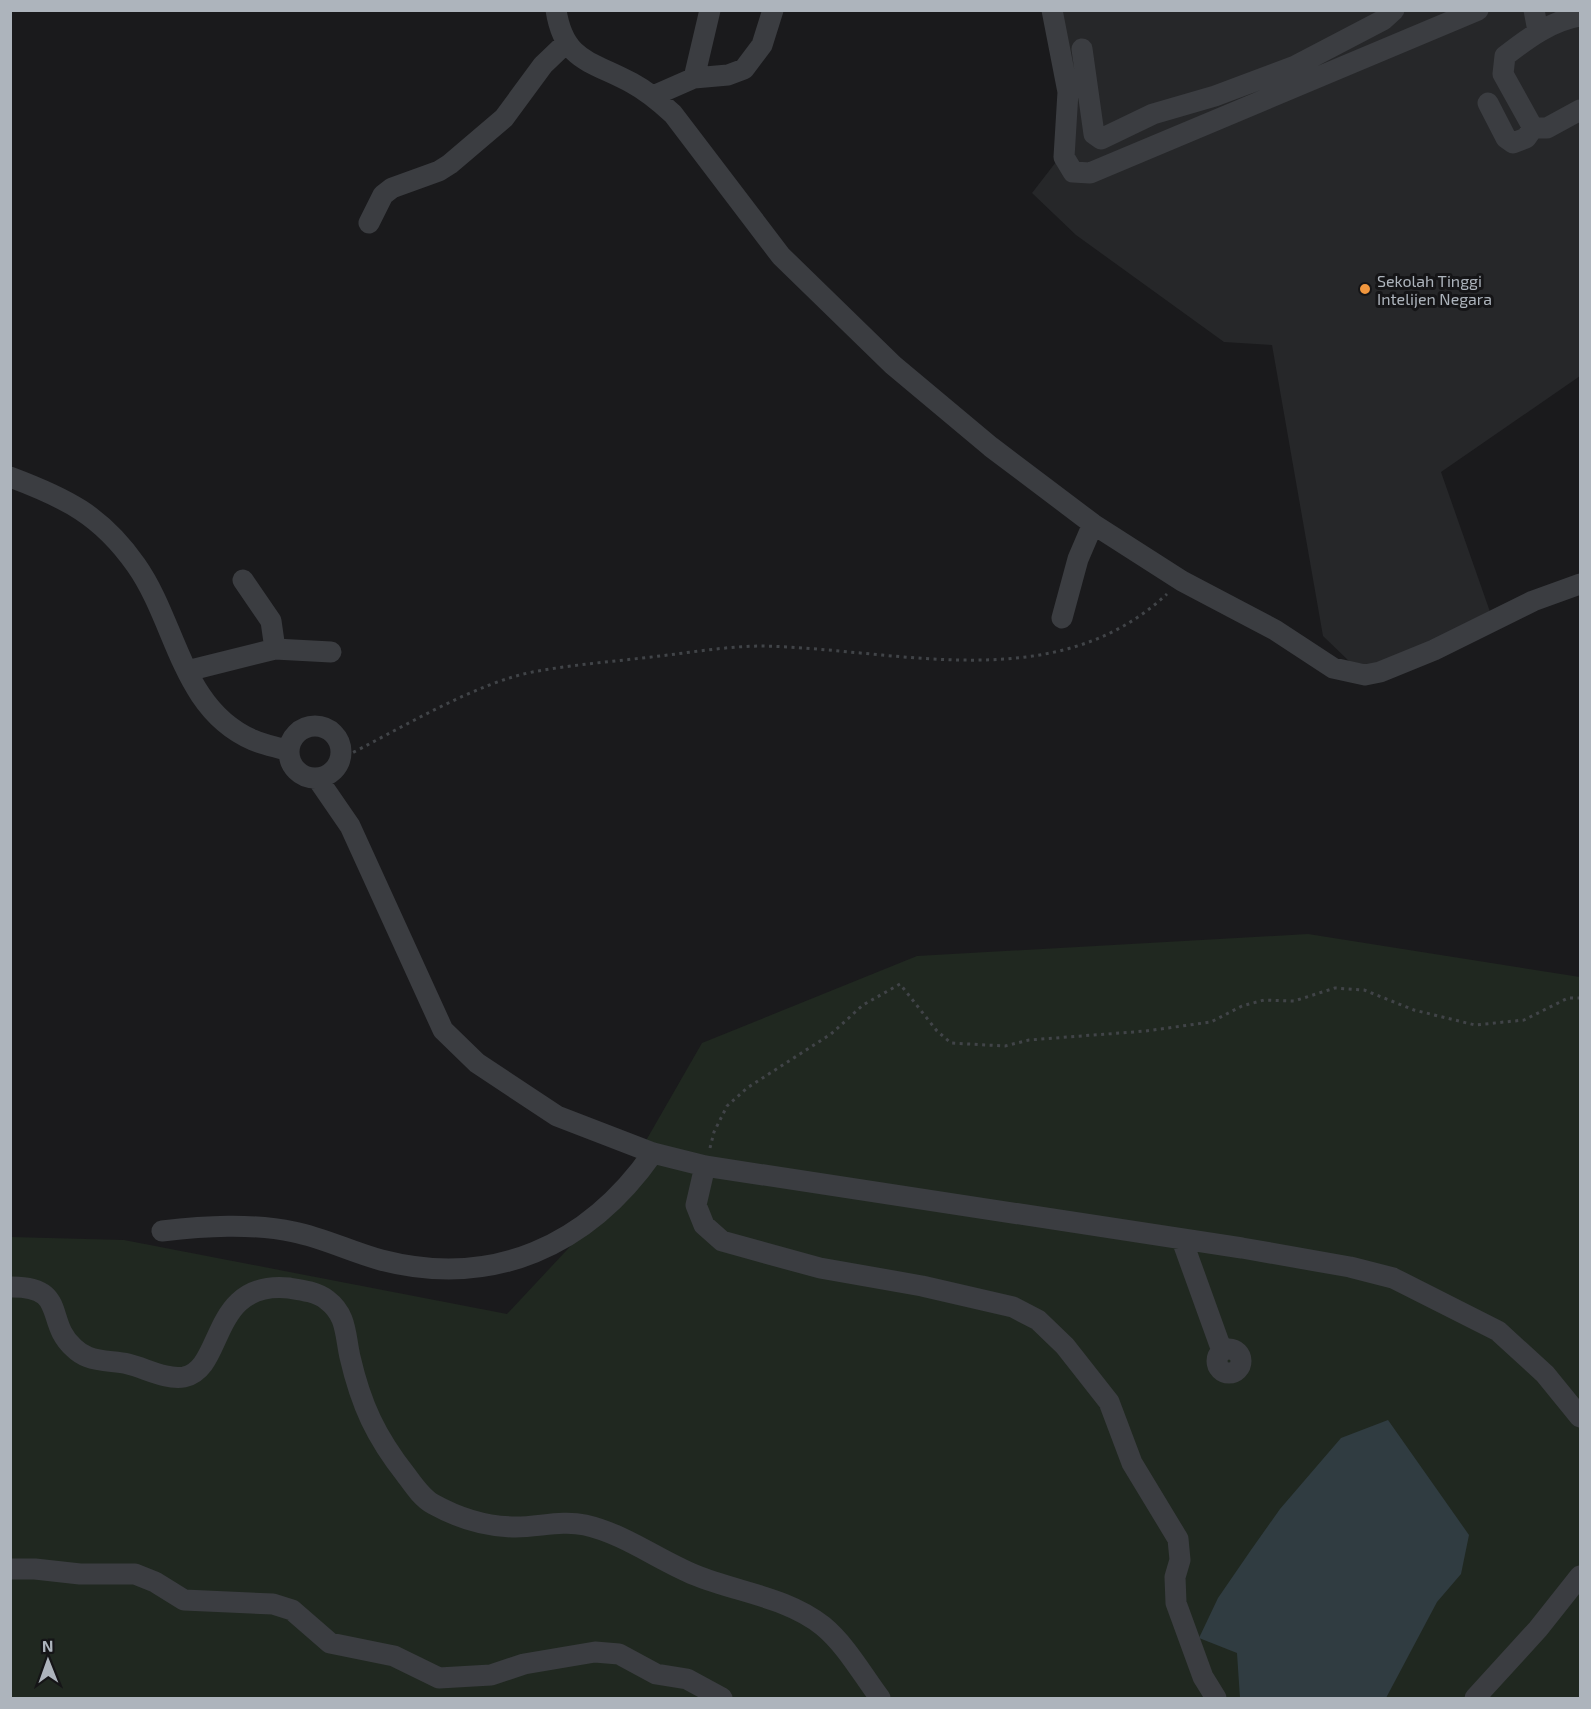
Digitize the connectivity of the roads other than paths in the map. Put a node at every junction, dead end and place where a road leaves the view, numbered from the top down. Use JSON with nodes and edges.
{"nodes":[{"id":1,"x":556,"y":10,"type":"edge"},
{"id":2,"x":710,"y":10,"type":"edge"},
{"id":3,"x":772,"y":10,"type":"edge"},
{"id":4,"x":1053,"y":10,"type":"edge"},
{"id":5,"x":1394,"y":10,"type":"edge"},
{"id":6,"x":1478,"y":10,"type":"edge"},
{"id":7,"x":1581,"y":16,"type":"edge"},
{"id":8,"x":1536,"y":21,"type":"edge"},
{"id":9,"x":566,"y":43,"type":"junction"},
{"id":10,"x":1082,"y":49,"type":"dead end"},
{"id":11,"x":694,"y":78,"type":"junction"},
{"id":12,"x":653,"y":96,"type":"junction"},
{"id":13,"x":1488,"y":103,"type":"dead end"},
{"id":14,"x":1581,"y":110,"type":"edge"},
{"id":15,"x":1533,"y":128,"type":"junction"},
{"id":16,"x":369,"y":223,"type":"dead end"},
{"id":17,"x":10,"y":477,"type":"edge"},
{"id":18,"x":1093,"y":524,"type":"junction"},
{"id":19,"x":243,"y":580,"type":"dead end"},
{"id":20,"x":1581,"y":584,"type":"edge"},
{"id":21,"x":1062,"y":618,"type":"dead end"},
{"id":22,"x":275,"y":649,"type":"junction"},
{"id":23,"x":330,"y":652,"type":"dead end"},
{"id":24,"x":187,"y":671,"type":"junction"},
{"id":25,"x":289,"y":751,"type":"junction"},
{"id":26,"x":317,"y":778,"type":"junction"},
{"id":27,"x":653,"y":1153,"type":"junction"},
{"id":28,"x":705,"y":1166,"type":"junction"},
{"id":29,"x":162,"y":1231,"type":"dead end"},
{"id":30,"x":1182,"y":1240,"type":"junction"},
{"id":31,"x":10,"y":1287,"type":"edge"},
{"id":32,"x":1221,"y":1351,"type":"dead end"},
{"id":33,"x":1581,"y":1417,"type":"edge"},
{"id":34,"x":10,"y":1569,"type":"edge"},
{"id":35,"x":1581,"y":1576,"type":"edge"},
{"id":36,"x":722,"y":1698,"type":"edge"},
{"id":37,"x":880,"y":1698,"type":"edge"},
{"id":38,"x":1216,"y":1698,"type":"edge"},
{"id":39,"x":1475,"y":1698,"type":"edge"}],
"edges":[{"from":1,"to":9,"type":"street"},
{"from":2,"to":11,"type":"street"},
{"from":3,"to":11,"type":"street"},
{"from":4,"to":6,"type":"street"},
{"from":5,"to":10,"type":"street"},
{"from":7,"to":8,"type":"street"},
{"from":8,"to":15,"type":"street"},
{"from":9,"to":12,"type":"street"},
{"from":9,"to":16,"type":"street"},
{"from":11,"to":12,"type":"street"},
{"from":12,"to":18,"type":"street"},
{"from":13,"to":15,"type":"street"},
{"from":14,"to":15,"type":"street"},
{"from":17,"to":24,"type":"street"},
{"from":18,"to":20,"type":"street"},
{"from":18,"to":21,"type":"street"},
{"from":19,"to":22,"type":"street"},
{"from":22,"to":23,"type":"street"},
{"from":22,"to":24,"type":"street"},
{"from":24,"to":25,"type":"street"},
{"from":25,"to":26,"type":"street"},
{"from":25,"to":26,"type":"street"},
{"from":26,"to":27,"type":"street"},
{"from":27,"to":28,"type":"street"},
{"from":27,"to":29,"type":"street"},
{"from":28,"to":30,"type":"street"},
{"from":28,"to":38,"type":"street"},
{"from":30,"to":32,"type":"street"},
{"from":30,"to":33,"type":"street"},
{"from":31,"to":37,"type":"street"},
{"from":34,"to":36,"type":"street"},
{"from":35,"to":39,"type":"street"}]}
